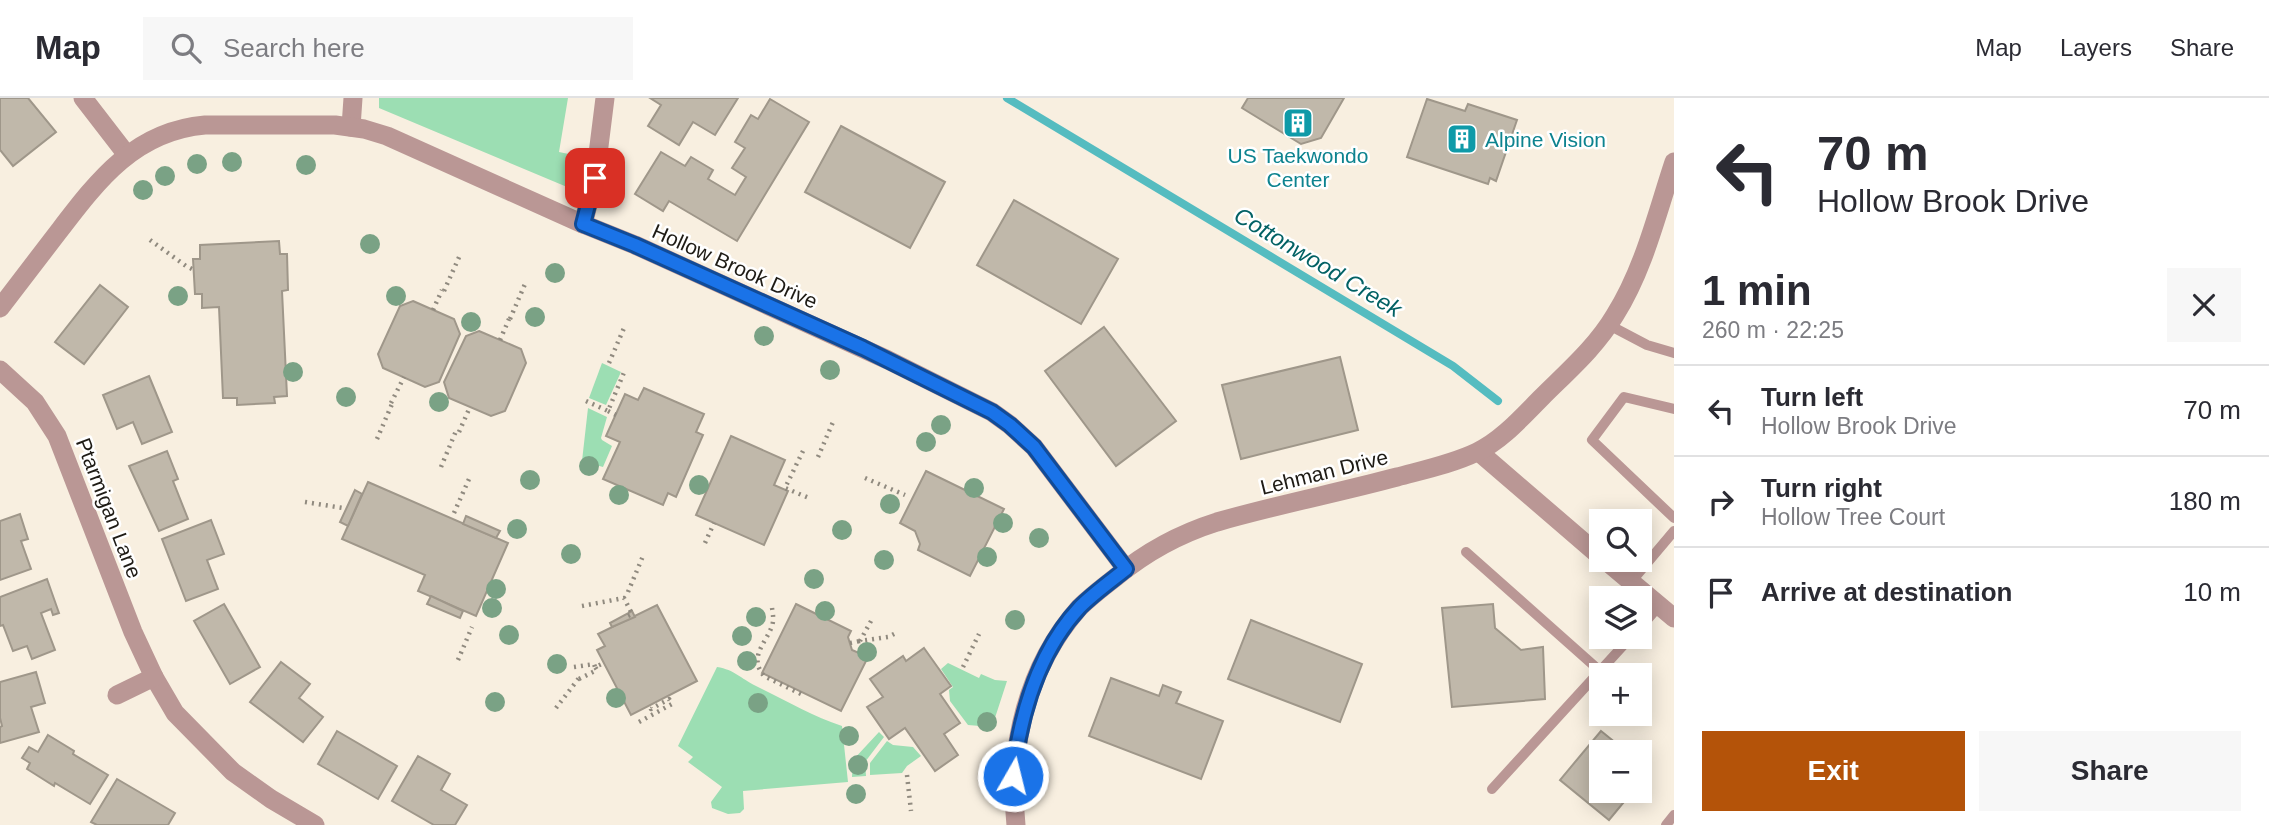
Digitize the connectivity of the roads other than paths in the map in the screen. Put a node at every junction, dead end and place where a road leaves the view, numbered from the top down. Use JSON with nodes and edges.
{"nodes":[{"id":1,"x":83,"y":98,"type":"edge"},
{"id":2,"x":353,"y":98,"type":"edge"},
{"id":3,"x":605,"y":98,"type":"edge"},
{"id":4,"x":351,"y":127,"type":"junction"},
{"id":5,"x":127,"y":155,"type":"junction"},
{"id":6,"x":1674,"y":162,"type":"edge"},
{"id":7,"x":583,"y":224,"type":"junction"},
{"id":8,"x":0,"y":308,"type":"edge"},
{"id":9,"x":1609,"y":325,"type":"junction"},
{"id":10,"x":1674,"y":354,"type":"edge"},
{"id":11,"x":0,"y":370,"type":"edge"},
{"id":12,"x":1674,"y":409,"type":"edge"},
{"id":13,"x":1479,"y":452,"type":"junction"},
{"id":14,"x":1674,"y":518,"type":"edge"},
{"id":15,"x":1674,"y":531,"type":"edge"},
{"id":16,"x":1589,"y":547,"type":"edge"},
{"id":17,"x":1466,"y":552,"type":"dead end"},
{"id":18,"x":1126,"y":569,"type":"junction"},
{"id":19,"x":1619,"y":572,"type":"edge"},
{"id":20,"x":1631,"y":582,"type":"junction"},
{"id":21,"x":1667,"y":612,"type":"edge"},
{"id":22,"x":1620,"y":649,"type":"edge"},
{"id":23,"x":1591,"y":663,"type":"edge"},
{"id":24,"x":1607,"y":663,"type":"edge"},
{"id":25,"x":154,"y":677,"type":"junction"},
{"id":26,"x":1589,"y":683,"type":"edge"},
{"id":27,"x":117,"y":695,"type":"dead end"},
{"id":28,"x":1492,"y":789,"type":"dead end"},
{"id":29,"x":1674,"y":815,"type":"edge"},
{"id":30,"x":316,"y":825,"type":"edge"},
{"id":31,"x":1016,"y":825,"type":"edge"},
{"id":32,"x":1666,"y":825,"type":"edge"}],
"edges":[{"from":1,"to":5,"type":"street"},
{"from":2,"to":4,"type":"street"},
{"from":3,"to":7,"type":"street"},
{"from":4,"to":5,"type":"street","name":"Hollow Brook Drive"},
{"from":4,"to":7,"type":"street","name":"Hollow Brook Drive"},
{"from":5,"to":8,"type":"street","name":"Hollow Brook Drive"},
{"from":6,"to":9,"type":"street","name":"Lehman Drive"},
{"from":7,"to":18,"type":"street","name":"Hollow Brook Drive"},
{"from":9,"to":10,"type":"lane"},
{"from":9,"to":13,"type":"street","name":"Lehman Drive"},
{"from":11,"to":25,"type":"street","name":"Ptarmigan Lane"},
{"from":12,"to":14,"type":"lane"},
{"from":13,"to":16,"type":"street"},
{"from":13,"to":18,"type":"street","name":"Lehman Drive"},
{"from":15,"to":20,"type":"lane"},
{"from":17,"to":23,"type":"lane"},
{"from":18,"to":31,"type":"street","name":"Lehman Drive"},
{"from":19,"to":20,"type":"street"},
{"from":20,"to":21,"type":"street"},
{"from":22,"to":24,"type":"lane"},
{"from":25,"to":27,"type":"street"},
{"from":25,"to":30,"type":"street","name":"Ptarmigan Lane"},
{"from":26,"to":28,"type":"lane"},
{"from":29,"to":32,"type":"lane"}]}
